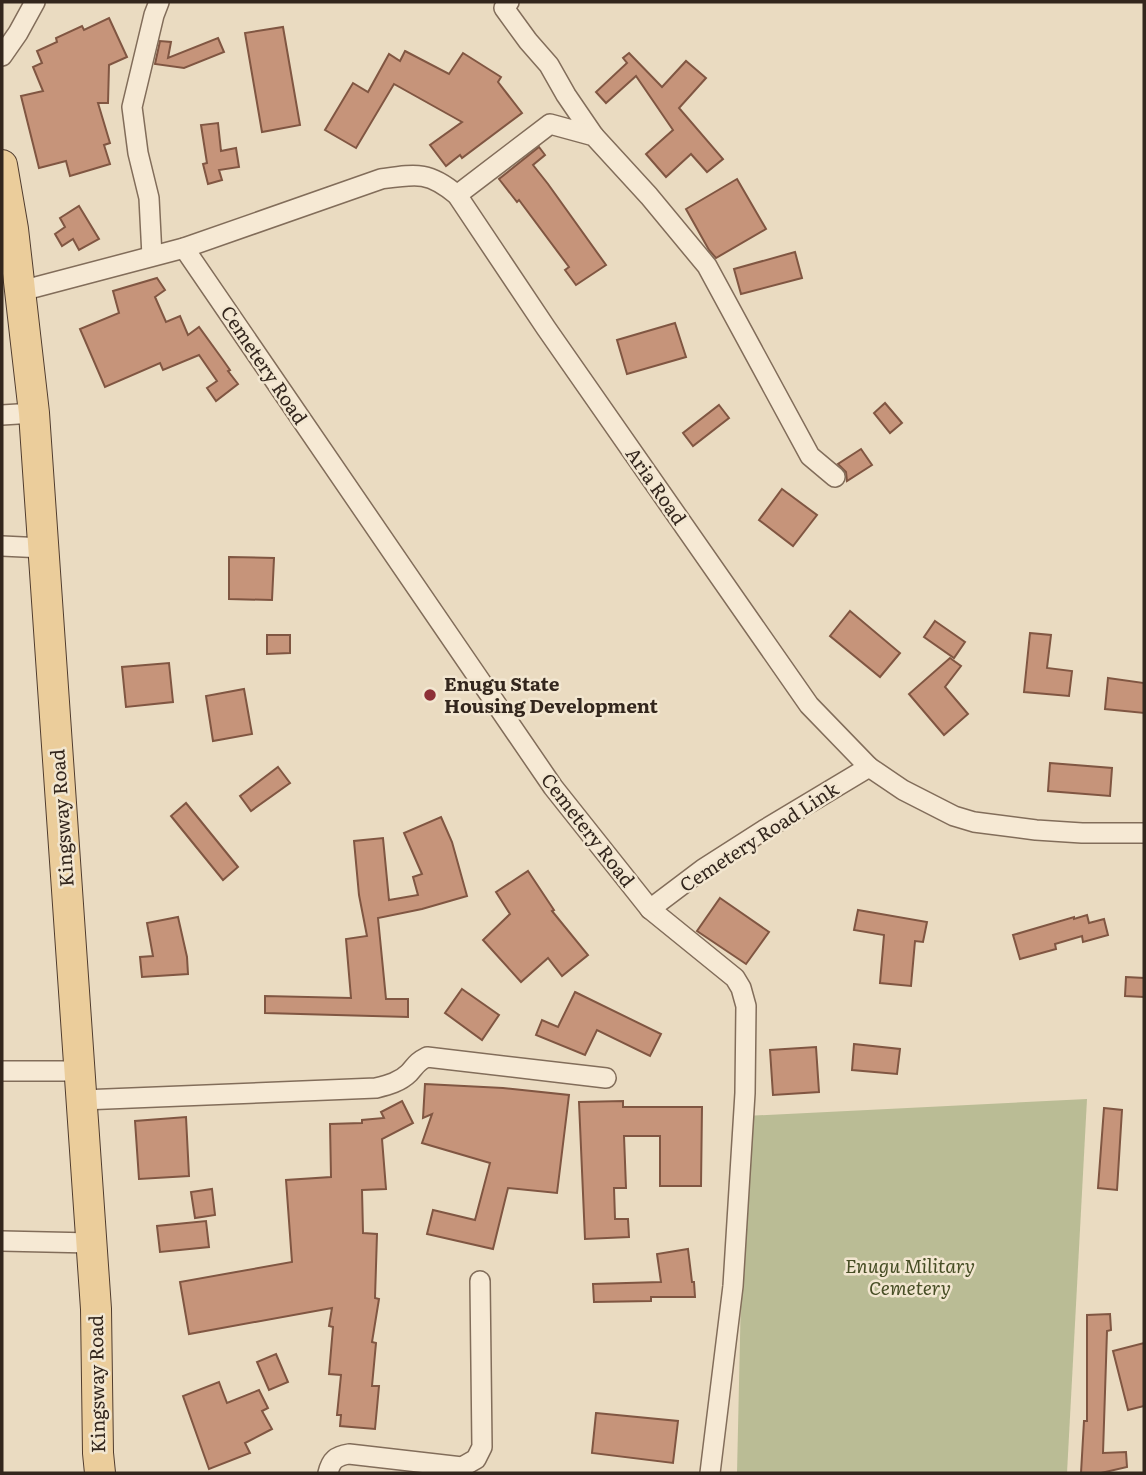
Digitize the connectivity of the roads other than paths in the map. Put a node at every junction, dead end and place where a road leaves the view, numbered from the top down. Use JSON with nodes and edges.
{"nodes":[{"id":1,"x":35,"y":2,"type":"edge"},
{"id":2,"x":159,"y":2,"type":"edge"},
{"id":3,"x":509,"y":2,"type":"edge"},
{"id":4,"x":2,"y":56,"type":"edge"},
{"id":5,"x":594,"y":135,"type":"junction"},
{"id":6,"x":2,"y":165,"type":"edge"},
{"id":7,"x":457,"y":195,"type":"junction"},
{"id":8,"x":8,"y":226,"type":"edge"},
{"id":9,"x":184,"y":248,"type":"junction"},
{"id":10,"x":152,"y":256,"type":"junction"},
{"id":11,"x":21,"y":290,"type":"junction"},
{"id":12,"x":34,"y":413,"type":"junction"},
{"id":13,"x":2,"y":415,"type":"edge"},
{"id":14,"x":835,"y":477,"type":"dead end"},
{"id":15,"x":2,"y":546,"type":"edge"},
{"id":16,"x":44,"y":548,"type":"junction"},
{"id":17,"x":869,"y":767,"type":"junction"},
{"id":18,"x":1144,"y":833,"type":"edge"},
{"id":19,"x":650,"y":909,"type":"junction"},
{"id":20,"x":2,"y":1071,"type":"edge"},
{"id":21,"x":606,"y":1078,"type":"dead end"},
{"id":22,"x":81,"y":1085,"type":"junction"},
{"id":23,"x":2,"y":1241,"type":"edge"},
{"id":24,"x":91,"y":1243,"type":"junction"},
{"id":25,"x":480,"y":1281,"type":"dead end"},
{"id":26,"x":97,"y":1469,"type":"edge"},
{"id":27,"x":328,"y":1473,"type":"edge"},
{"id":28,"x":710,"y":1473,"type":"edge"}],
"edges":[{"from":1,"to":4,"type":"street"},
{"from":2,"to":10,"type":"street"},
{"from":3,"to":5,"type":"street"},
{"from":5,"to":7,"type":"street"},
{"from":5,"to":14,"type":"street"},
{"from":6,"to":8,"type":"main road","name":"Kingsway Road"},
{"from":7,"to":9,"type":"street","name":"Aria Road"},
{"from":7,"to":17,"type":"street","name":"Aria Road"},
{"from":8,"to":11,"type":"main road","name":"Kingsway Road"},
{"from":9,"to":10,"type":"street","name":"Aria Road"},
{"from":9,"to":19,"type":"street","name":"Cemetery Road"},
{"from":10,"to":11,"type":"street","name":"Aria Road"},
{"from":11,"to":12,"type":"main road","name":"Kingsway Road"},
{"from":12,"to":13,"type":"street"},
{"from":12,"to":16,"type":"main road","name":"Kingsway Road"},
{"from":15,"to":16,"type":"street"},
{"from":16,"to":22,"type":"main road","name":"Kingsway Road"},
{"from":17,"to":18,"type":"street","name":"Aria Road"},
{"from":17,"to":19,"type":"street","name":"Cemetery Road Link"},
{"from":19,"to":28,"type":"street","name":"Cemetery Road"},
{"from":20,"to":22,"type":"street"},
{"from":21,"to":22,"type":"street"},
{"from":22,"to":24,"type":"main road","name":"Kingsway Road"},
{"from":23,"to":24,"type":"street"},
{"from":24,"to":26,"type":"main road","name":"Kingsway Road"},
{"from":25,"to":27,"type":"street"}]}
